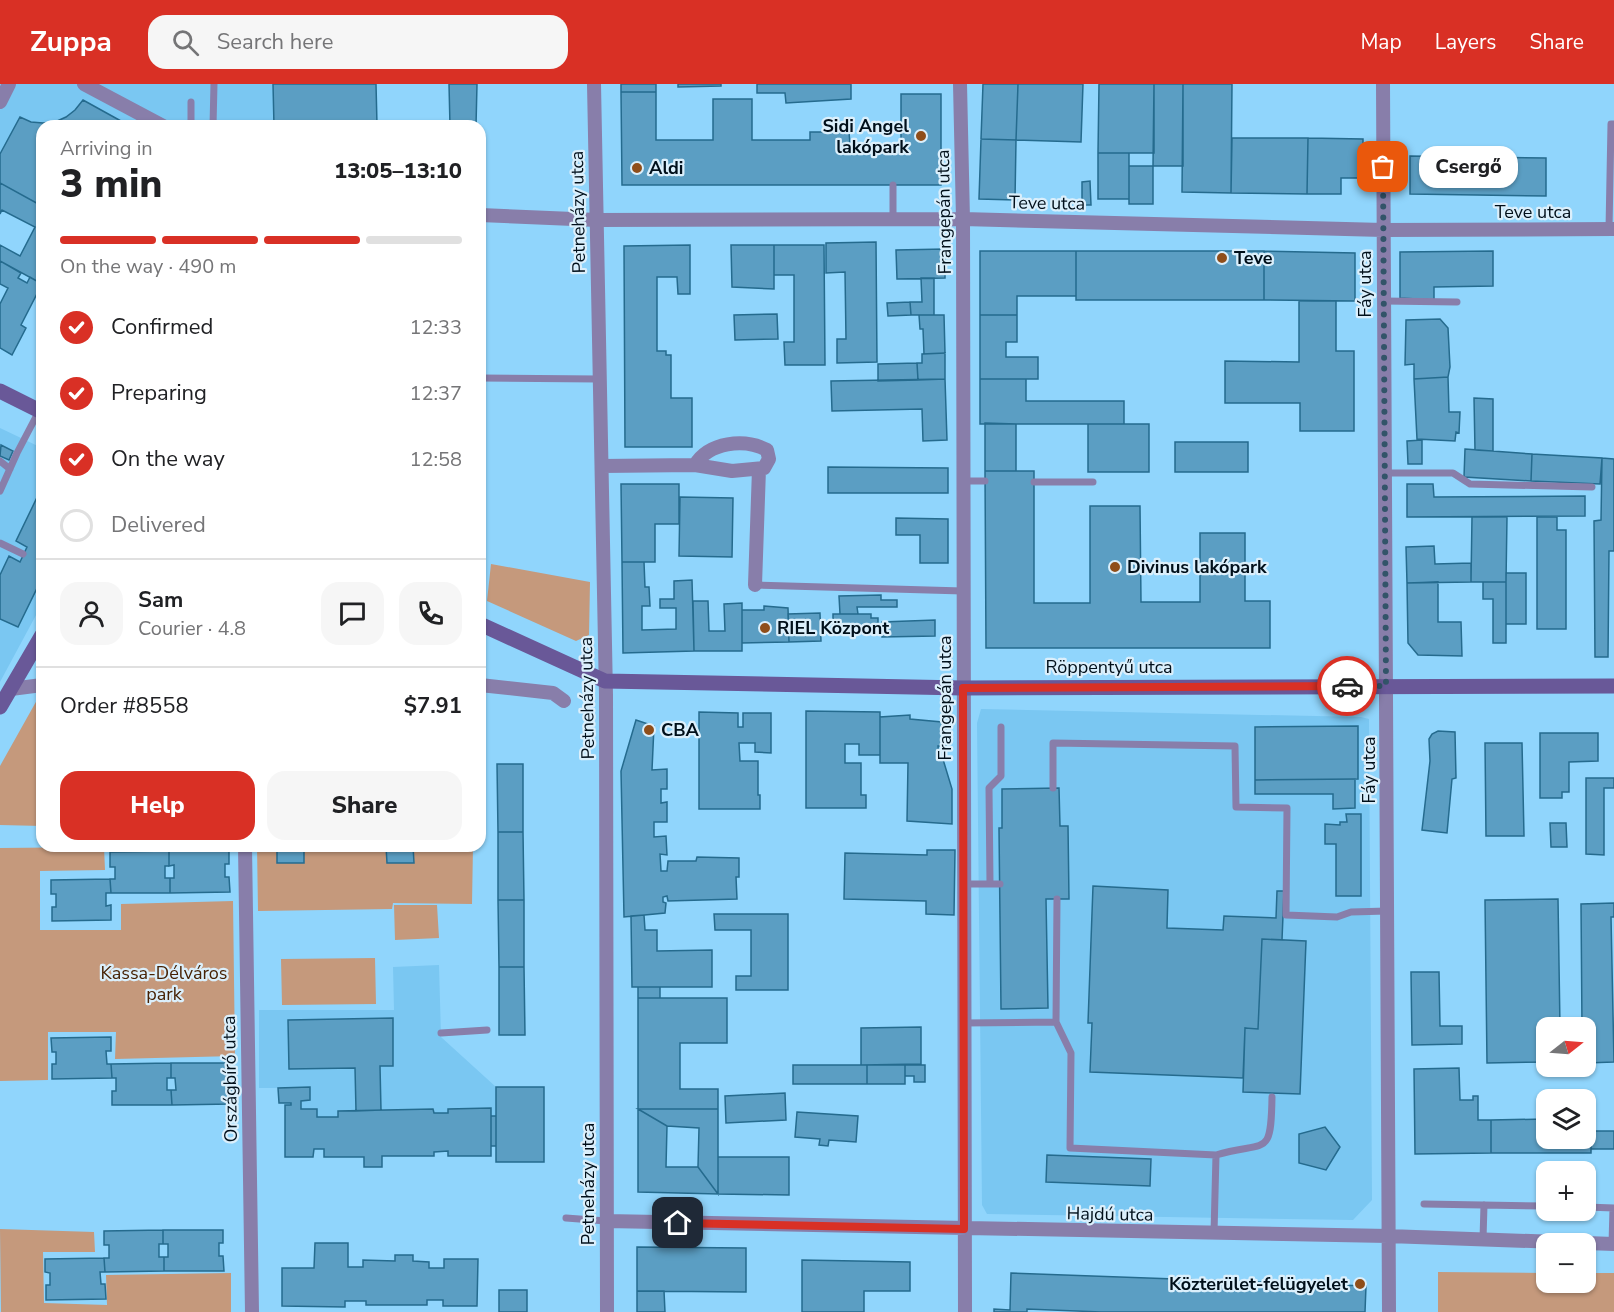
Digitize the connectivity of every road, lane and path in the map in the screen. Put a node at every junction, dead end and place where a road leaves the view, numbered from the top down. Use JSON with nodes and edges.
{"nodes":[{"id":1,"x":9,"y":84,"type":"edge"},
{"id":2,"x":84,"y":84,"type":"edge"},
{"id":3,"x":214,"y":84,"type":"edge"},
{"id":4,"x":594,"y":84,"type":"edge"},
{"id":5,"x":960,"y":84,"type":"edge"},
{"id":6,"x":1383,"y":84,"type":"edge"},
{"id":7,"x":0,"y":102,"type":"edge"},
{"id":8,"x":191,"y":102,"type":"dead end"},
{"id":9,"x":152,"y":120,"type":"edge"},
{"id":10,"x":191,"y":120,"type":"edge"},
{"id":11,"x":213,"y":120,"type":"edge"},
{"id":12,"x":1614,"y":124,"type":"edge"},
{"id":13,"x":893,"y":185,"type":"dead end"},
{"id":14,"x":486,"y":215,"type":"edge"},
{"id":15,"x":893,"y":219,"type":"junction"},
{"id":16,"x":963,"y":219,"type":"junction"},
{"id":17,"x":597,"y":220,"type":"junction"},
{"id":18,"x":1612,"y":229,"type":"edge"},
{"id":19,"x":1383,"y":230,"type":"junction"},
{"id":20,"x":1384,"y":301,"type":"junction"},
{"id":21,"x":1457,"y":302,"type":"dead end"},
{"id":22,"x":486,"y":378,"type":"edge"},
{"id":23,"x":598,"y":379,"type":"junction"},
{"id":24,"x":0,"y":390,"type":"edge"},
{"id":25,"x":36,"y":409,"type":"edge"},
{"id":26,"x":36,"y":421,"type":"edge"},
{"id":27,"x":0,"y":460,"type":"edge"},
{"id":28,"x":695,"y":465,"type":"junction"},
{"id":29,"x":602,"y":466,"type":"junction"},
{"id":30,"x":10,"y":469,"type":"junction"},
{"id":31,"x":759,"y":469,"type":"junction"},
{"id":32,"x":1385,"y":473,"type":"junction"},
{"id":33,"x":963,"y":481,"type":"junction"},
{"id":34,"x":985,"y":481,"type":"dead end"},
{"id":35,"x":1034,"y":482,"type":"dead end"},
{"id":36,"x":1093,"y":482,"type":"dead end"},
{"id":37,"x":1592,"y":487,"type":"dead end"},
{"id":38,"x":0,"y":490,"type":"edge"},
{"id":39,"x":0,"y":543,"type":"edge"},
{"id":40,"x":24,"y":554,"type":"dead end"},
{"id":41,"x":755,"y":585,"type":"joint"},
{"id":42,"x":963,"y":591,"type":"junction"},
{"id":43,"x":486,"y":627,"type":"edge"},
{"id":44,"x":36,"y":644,"type":"edge"},
{"id":45,"x":605,"y":681,"type":"junction"},
{"id":46,"x":36,"y":686,"type":"edge"},
{"id":47,"x":486,"y":686,"type":"edge"},
{"id":48,"x":1386,"y":686,"type":"junction"},
{"id":49,"x":1614,"y":686,"type":"edge"},
{"id":50,"x":11,"y":688,"type":"junction"},
{"id":51,"x":963,"y":688,"type":"junction"},
{"id":52,"x":564,"y":701,"type":"dead end"},
{"id":53,"x":0,"y":707,"type":"edge"},
{"id":54,"x":1001,"y":727,"type":"dead end"},
{"id":55,"x":1053,"y":788,"type":"dead end"},
{"id":56,"x":244,"y":852,"type":"edge"},
{"id":57,"x":963,"y":884,"type":"junction"},
{"id":58,"x":990,"y":884,"type":"junction"},
{"id":59,"x":1000,"y":884,"type":"dead end"},
{"id":60,"x":1057,"y":899,"type":"dead end"},
{"id":61,"x":1387,"y":911,"type":"junction"},
{"id":62,"x":1056,"y":1022,"type":"junction"},
{"id":63,"x":963,"y":1023,"type":"junction"},
{"id":64,"x":488,"y":1030,"type":"dead end"},
{"id":65,"x":441,"y":1033,"type":"dead end"},
{"id":66,"x":1272,"y":1098,"type":"dead end"},
{"id":67,"x":1216,"y":1155,"type":"junction"},
{"id":68,"x":1424,"y":1204,"type":"dead end"},
{"id":69,"x":1484,"y":1205,"type":"junction"},
{"id":70,"x":1536,"y":1206,"type":"edge"},
{"id":71,"x":1596,"y":1207,"type":"edge"},
{"id":72,"x":1614,"y":1208,"type":"edge"},
{"id":73,"x":566,"y":1218,"type":"dead end"},
{"id":74,"x":606,"y":1221,"type":"junction"},
{"id":75,"x":964,"y":1229,"type":"junction"},
{"id":76,"x":1214,"y":1234,"type":"junction"},
{"id":77,"x":1388,"y":1236,"type":"junction"},
{"id":78,"x":1483,"y":1239,"type":"junction"},
{"id":79,"x":1613,"y":1244,"type":"edge"},
{"id":80,"x":252,"y":1312,"type":"edge"},
{"id":81,"x":607,"y":1312,"type":"edge"},
{"id":82,"x":965,"y":1312,"type":"edge"},
{"id":83,"x":1389,"y":1312,"type":"edge"}],
"edges":[{"from":1,"to":7,"type":"street"},
{"from":2,"to":9,"type":"street"},
{"from":3,"to":11,"type":"lane"},
{"from":4,"to":17,"type":"street","name":"Petneházy utca"},
{"from":5,"to":16,"type":"street","name":"Frangepán utca"},
{"from":6,"to":19,"type":"street","name":"Fáy utca"},
{"from":8,"to":10,"type":"lane"},
{"from":12,"to":18,"type":"lane"},
{"from":13,"to":15,"type":"lane"},
{"from":14,"to":17,"type":"street","name":"Teve utca"},
{"from":15,"to":16,"type":"street","name":"Teve utca"},
{"from":15,"to":17,"type":"street","name":"Teve utca"},
{"from":16,"to":19,"type":"street","name":"Teve utca"},
{"from":16,"to":33,"type":"street","name":"Frangepán utca"},
{"from":17,"to":23,"type":"street","name":"Petneházy utca"},
{"from":18,"to":19,"type":"street","name":"Teve utca"},
{"from":19,"to":20,"type":"street","name":"Fáy utca"},
{"from":20,"to":21,"type":"lane"},
{"from":20,"to":32,"type":"street","name":"Fáy utca"},
{"from":22,"to":23,"type":"lane"},
{"from":23,"to":29,"type":"street","name":"Petneházy utca"},
{"from":24,"to":25,"type":"street"},
{"from":26,"to":30,"type":"lane"},
{"from":27,"to":30,"type":"lane"},
{"from":28,"to":29,"type":"street"},
{"from":28,"to":31,"type":"street"},
{"from":28,"to":31,"type":"street"},
{"from":29,"to":45,"type":"street","name":"Petneházy utca"},
{"from":30,"to":38,"type":"lane"},
{"from":31,"to":41,"type":"street"},
{"from":32,"to":37,"type":"lane"},
{"from":32,"to":48,"type":"street","name":"Fáy utca"},
{"from":33,"to":34,"type":"lane"},
{"from":33,"to":42,"type":"street","name":"Frangepán utca"},
{"from":35,"to":36,"type":"lane"},
{"from":39,"to":40,"type":"lane"},
{"from":41,"to":42,"type":"lane"},
{"from":42,"to":51,"type":"street","name":"Frangepán utca"},
{"from":43,"to":45,"type":"street"},
{"from":44,"to":50,"type":"street"},
{"from":45,"to":51,"type":"street","name":"Röppentyű utca"},
{"from":45,"to":74,"type":"street","name":"Petneházy utca"},
{"from":46,"to":50,"type":"street"},
{"from":47,"to":52,"type":"street"},
{"from":48,"to":49,"type":"street","name":"Röppentyű utca"},
{"from":48,"to":51,"type":"street","name":"Röppentyű utca"},
{"from":48,"to":61,"type":"street","name":"Fáy utca"},
{"from":50,"to":53,"type":"street"},
{"from":51,"to":57,"type":"street","name":"Frangepán utca"},
{"from":54,"to":58,"type":"lane"},
{"from":55,"to":61,"type":"lane"},
{"from":56,"to":80,"type":"street","name":"Országbíró utca"},
{"from":57,"to":58,"type":"lane"},
{"from":57,"to":63,"type":"street","name":"Frangepán utca"},
{"from":58,"to":59,"type":"lane"},
{"from":60,"to":62,"type":"lane"},
{"from":61,"to":77,"type":"street","name":"Fáy utca"},
{"from":62,"to":63,"type":"lane"},
{"from":62,"to":67,"type":"lane"},
{"from":63,"to":75,"type":"street","name":"Frangepán utca"},
{"from":64,"to":65,"type":"lane"},
{"from":66,"to":67,"type":"lane"},
{"from":67,"to":76,"type":"lane"},
{"from":68,"to":69,"type":"lane"},
{"from":69,"to":70,"type":"lane"},
{"from":69,"to":78,"type":"lane"},
{"from":71,"to":72,"type":"lane"},
{"from":72,"to":79,"type":"lane"},
{"from":73,"to":74,"type":"lane"},
{"from":74,"to":75,"type":"street","name":"Hajdú utca"},
{"from":74,"to":81,"type":"street","name":"Petneházy utca"},
{"from":75,"to":76,"type":"street","name":"Hajdú utca"},
{"from":75,"to":82,"type":"street","name":"Frangepán utca"},
{"from":76,"to":77,"type":"street","name":"Hajdú utca"},
{"from":77,"to":78,"type":"street","name":"Hajdú utca"},
{"from":77,"to":83,"type":"street","name":"Fáy utca"},
{"from":78,"to":79,"type":"street","name":"Hajdú utca"}]}
